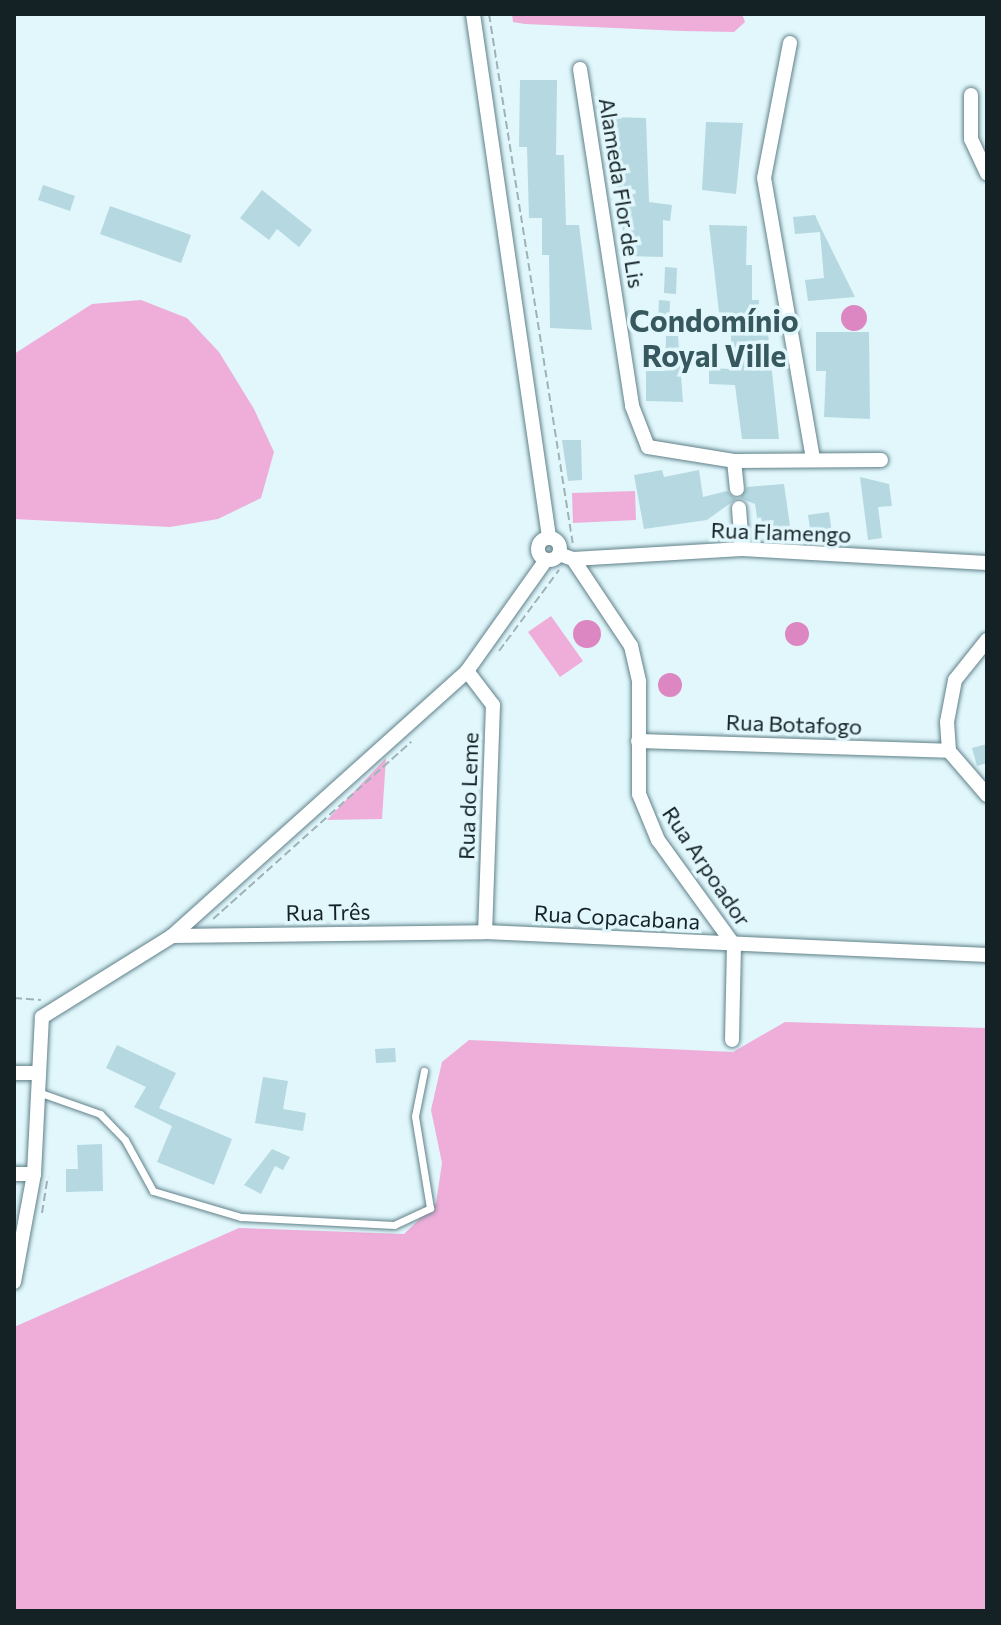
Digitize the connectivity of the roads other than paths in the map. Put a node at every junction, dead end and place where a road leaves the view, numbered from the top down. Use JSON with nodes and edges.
{"nodes":[{"id":1,"x":473,"y":14,"type":"edge"},
{"id":2,"x":790,"y":43,"type":"dead end"},
{"id":3,"x":580,"y":69,"type":"dead end"},
{"id":4,"x":971,"y":95,"type":"dead end"},
{"id":5,"x":987,"y":174,"type":"edge"},
{"id":6,"x":813,"y":459,"type":"junction"},
{"id":7,"x":881,"y":460,"type":"dead end"},
{"id":8,"x":734,"y":461,"type":"junction"},
{"id":9,"x":737,"y":489,"type":"dead end"},
{"id":10,"x":739,"y":508,"type":"dead end"},
{"id":11,"x":742,"y":549,"type":"junction"},
{"id":12,"x":562,"y":558,"type":"junction"},
{"id":13,"x":987,"y":563,"type":"edge"},
{"id":14,"x":987,"y":640,"type":"edge"},
{"id":15,"x":467,"y":671,"type":"junction"},
{"id":16,"x":638,"y":741,"type":"junction"},
{"id":17,"x":949,"y":751,"type":"junction"},
{"id":18,"x":987,"y":795,"type":"edge"},
{"id":19,"x":485,"y":932,"type":"junction"},
{"id":20,"x":180,"y":936,"type":"junction"},
{"id":21,"x":734,"y":945,"type":"junction"},
{"id":22,"x":987,"y":955,"type":"edge"},
{"id":23,"x":732,"y":1040,"type":"dead end"},
{"id":24,"x":424,"y":1071,"type":"dead end"},
{"id":25,"x":14,"y":1073,"type":"edge"},
{"id":26,"x":35,"y":1073,"type":"junction"},
{"id":27,"x":36,"y":1092,"type":"junction"},
{"id":28,"x":41,"y":1173,"type":"junction"},
{"id":29,"x":14,"y":1174,"type":"edge"},
{"id":30,"x":16,"y":1266,"type":"edge"},
{"id":31,"x":14,"y":1282,"type":"edge"}],
"edges":[{"from":1,"to":12,"type":"street","name":"Rua Arpoador"},
{"from":2,"to":6,"type":"street"},
{"from":3,"to":8,"type":"street","name":"Alameda Flor de Lis"},
{"from":4,"to":5,"type":"street"},
{"from":6,"to":7,"type":"street"},
{"from":6,"to":8,"type":"street"},
{"from":8,"to":9,"type":"street"},
{"from":10,"to":11,"type":"street"},
{"from":11,"to":12,"type":"street","name":"Rua Flamengo"},
{"from":11,"to":13,"type":"street","name":"Rua Flamengo"},
{"from":12,"to":15,"type":"street"},
{"from":12,"to":16,"type":"street","name":"Rua Arpoador"},
{"from":14,"to":17,"type":"street"},
{"from":15,"to":19,"type":"street","name":"Rua do Leme"},
{"from":15,"to":20,"type":"street"},
{"from":16,"to":17,"type":"street","name":"Rua Botafogo"},
{"from":16,"to":21,"type":"street","name":"Rua Arpoador"},
{"from":17,"to":18,"type":"street"},
{"from":19,"to":20,"type":"street","name":"Rua Três"},
{"from":19,"to":21,"type":"street","name":"Rua Copacabana"},
{"from":20,"to":26,"type":"street"},
{"from":21,"to":22,"type":"street","name":"Rua Copacabana"},
{"from":21,"to":23,"type":"street","name":"Rua Arpoador"},
{"from":24,"to":27,"type":"lane"},
{"from":25,"to":26,"type":"street"},
{"from":26,"to":27,"type":"street"},
{"from":27,"to":28,"type":"street"},
{"from":28,"to":29,"type":"street"},
{"from":28,"to":30,"type":"street"},
{"from":30,"to":31,"type":"street"}]}
